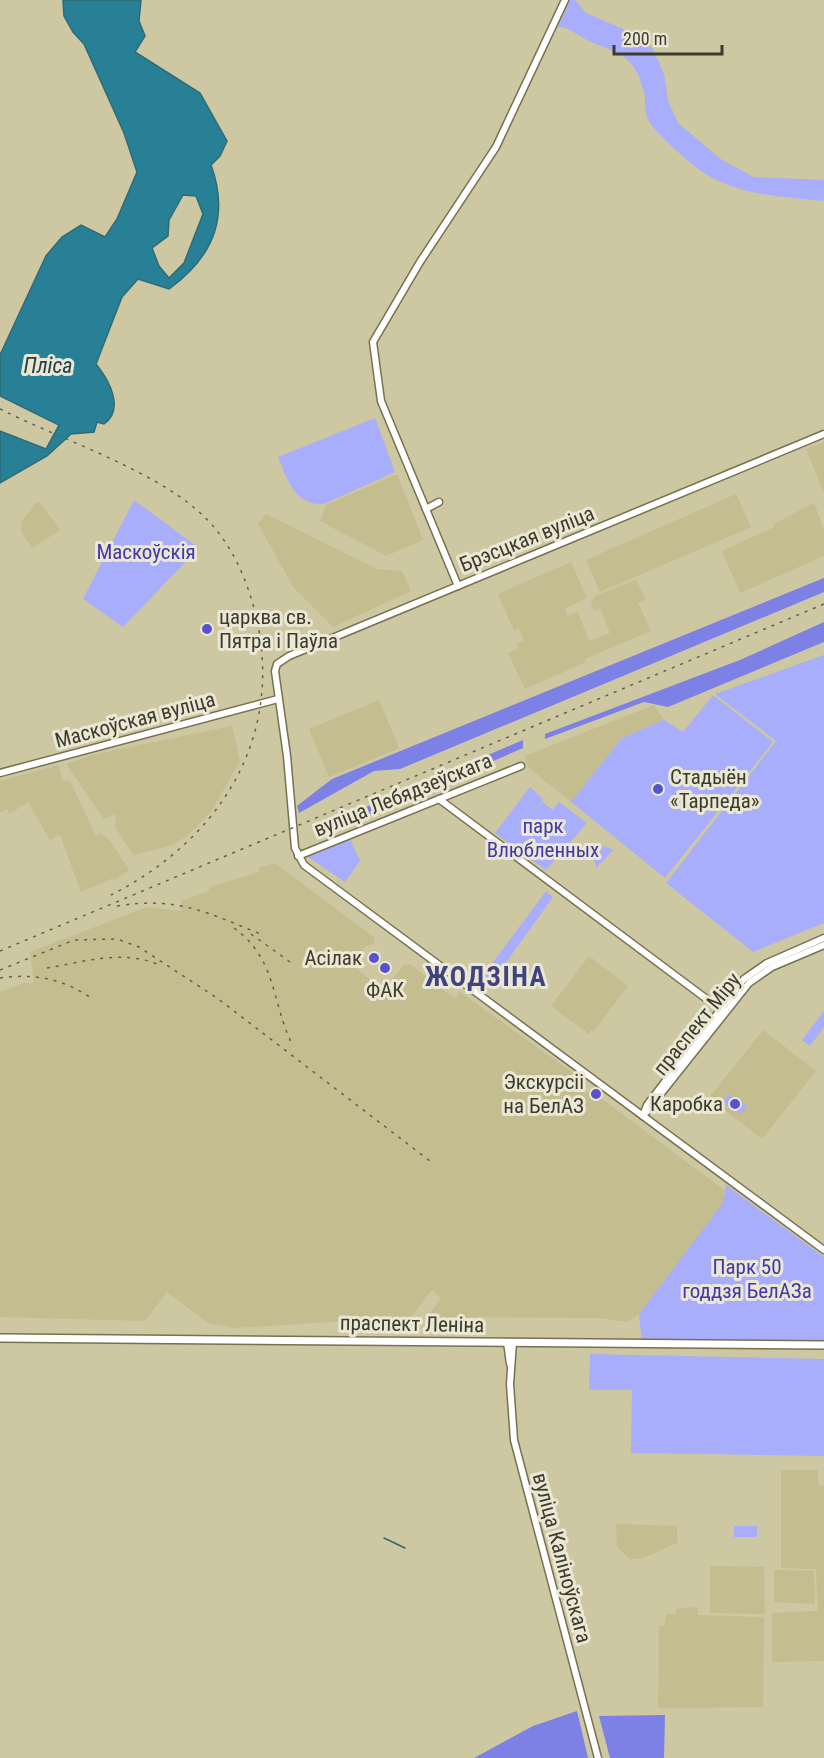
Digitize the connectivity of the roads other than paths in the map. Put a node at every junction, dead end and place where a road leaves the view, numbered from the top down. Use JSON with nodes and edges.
{"nodes":[{"id":1,"x":565,"y":0,"type":"edge"},
{"id":2,"x":824,"y":434,"type":"edge"},
{"id":3,"x":439,"y":502,"type":"dead end"},
{"id":4,"x":426,"y":508,"type":"junction"},
{"id":5,"x":458,"y":586,"type":"junction"},
{"id":6,"x":278,"y":699,"type":"junction"},
{"id":7,"x":522,"y":766,"type":"dead end"},
{"id":8,"x":0,"y":773,"type":"edge"},
{"id":9,"x":439,"y":799,"type":"junction"},
{"id":10,"x":298,"y":856,"type":"junction"},
{"id":11,"x":550,"y":882,"type":"junction"},
{"id":12,"x":545,"y":889,"type":"dead end"},
{"id":13,"x":824,"y":938,"type":"edge"},
{"id":14,"x":824,"y":945,"type":"edge"},
{"id":15,"x":721,"y":1010,"type":"junction"},
{"id":16,"x":643,"y":1116,"type":"junction"},
{"id":17,"x":824,"y":1250,"type":"edge"},
{"id":18,"x":0,"y":1340,"type":"edge"},
{"id":19,"x":510,"y":1344,"type":"junction"},
{"id":20,"x":824,"y":1347,"type":"edge"},
{"id":21,"x":598,"y":1758,"type":"edge"}],
"edges":[{"from":1,"to":4,"type":"main road"},
{"from":2,"to":5,"type":"main road","name":"Брэсцкая вуліца"},
{"from":3,"to":4,"type":"main road"},
{"from":4,"to":5,"type":"main road"},
{"from":5,"to":6,"type":"main road","name":"Брэсцкая вуліца"},
{"from":6,"to":8,"type":"main road","name":"Маскоўская вуліца"},
{"from":6,"to":10,"type":"main road","name":"Брэсцкая вуліца"},
{"from":7,"to":9,"type":"main road","name":"вуліца Лебядзеўскага"},
{"from":9,"to":10,"type":"main road","name":"вуліца Лебядзеўскага"},
{"from":9,"to":11,"type":"main road"},
{"from":10,"to":16,"type":"main road"},
{"from":11,"to":12,"type":"main road"},
{"from":11,"to":15,"type":"main road"},
{"from":13,"to":15,"type":"main road","name":"праспект Міру"},
{"from":14,"to":15,"type":"main road","name":"праспект Міру"},
{"from":15,"to":16,"type":"main road","name":"праспект Міру"},
{"from":16,"to":17,"type":"main road"},
{"from":18,"to":19,"type":"main road","name":"праспект Леніна"},
{"from":19,"to":20,"type":"main road","name":"праспект Леніна"},
{"from":19,"to":21,"type":"main road","name":"вуліца Каліноўскага"}]}
